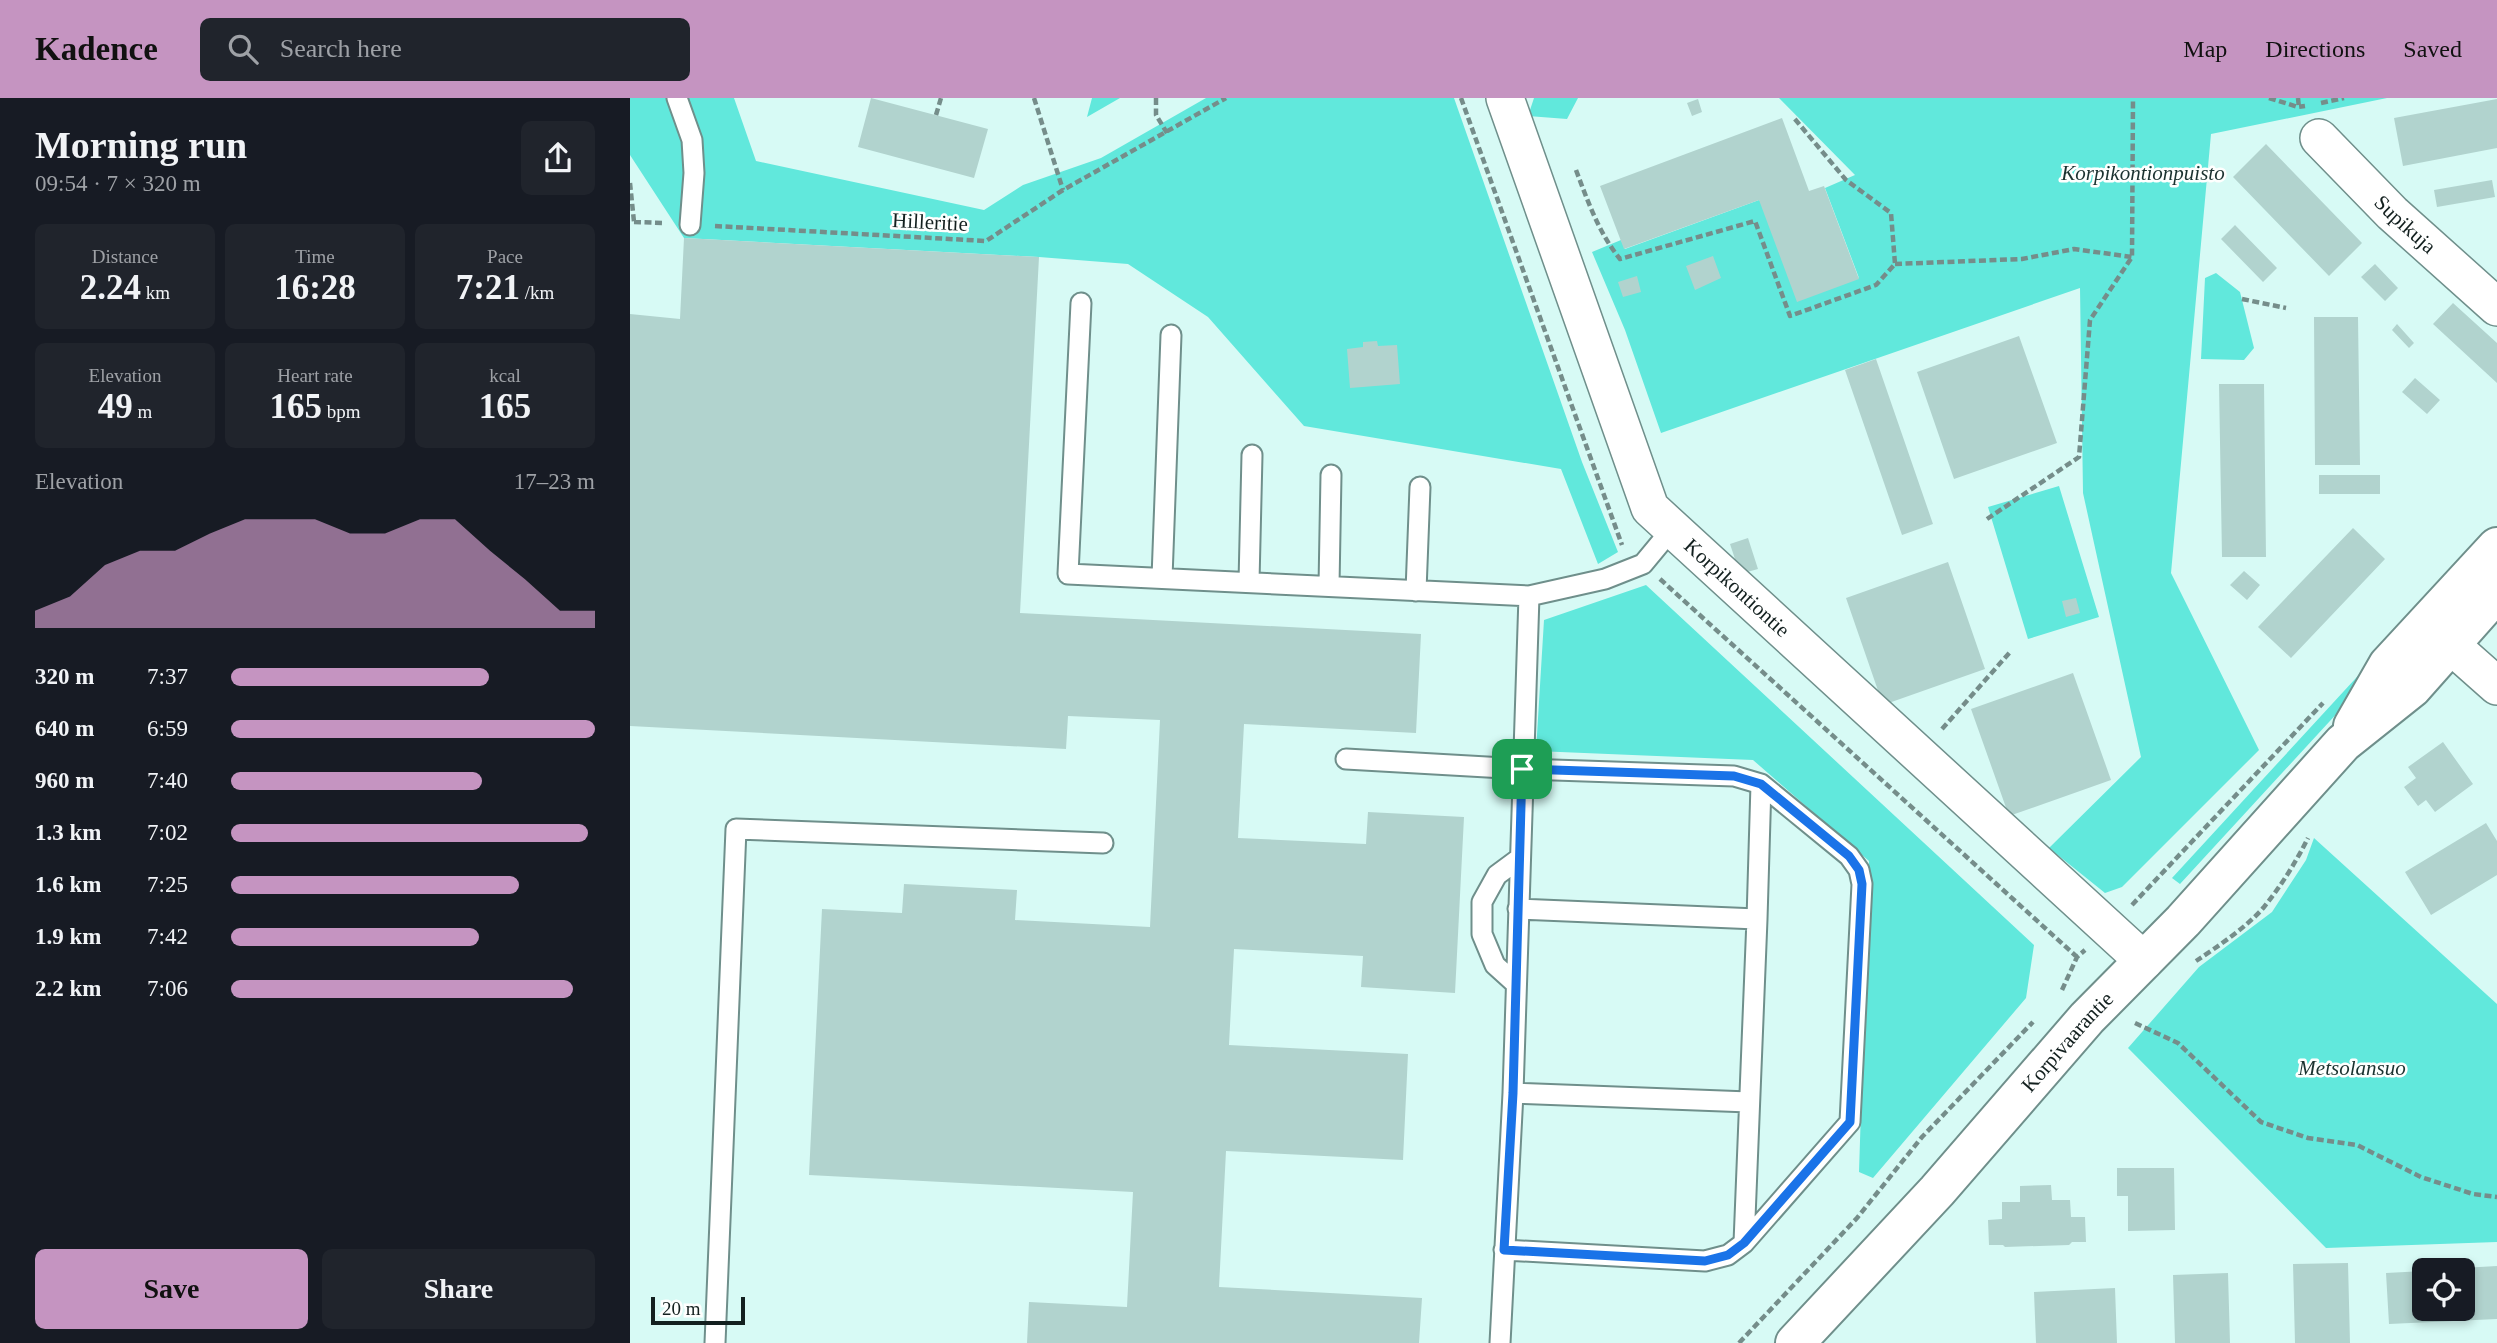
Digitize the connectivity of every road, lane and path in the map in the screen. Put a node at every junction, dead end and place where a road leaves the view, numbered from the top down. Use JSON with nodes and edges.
{"nodes":[{"id":1,"x":677,"y":98,"type":"edge"},
{"id":2,"x":941,"y":98,"type":"edge"},
{"id":3,"x":1034,"y":98,"type":"edge"},
{"id":4,"x":1156,"y":98,"type":"edge"},
{"id":5,"x":1226,"y":98,"type":"edge"},
{"id":6,"x":1505,"y":98,"type":"edge"},
{"id":7,"x":2133,"y":98,"type":"edge"},
{"id":8,"x":2269,"y":98,"type":"edge"},
{"id":9,"x":2298,"y":98,"type":"edge"},
{"id":10,"x":2344,"y":98,"type":"edge"},
{"id":11,"x":2298,"y":107,"type":"junction"},
{"id":12,"x":936,"y":115,"type":"dead end"},
{"id":13,"x":1794,"y":117,"type":"dead end"},
{"id":14,"x":1167,"y":133,"type":"junction"},
{"id":15,"x":2319,"y":138,"type":"dead end"},
{"id":16,"x":1576,"y":170,"type":"dead end"},
{"id":17,"x":630,"y":183,"type":"edge"},
{"id":18,"x":1063,"y":190,"type":"junction"},
{"id":19,"x":634,"y":222,"type":"junction"},
{"id":20,"x":690,"y":225,"type":"junction"},
{"id":21,"x":630,"y":228,"type":"edge"},
{"id":22,"x":2132,"y":257,"type":"junction"},
{"id":23,"x":1895,"y":264,"type":"junction"},
{"id":24,"x":2242,"y":299,"type":"dead end"},
{"id":25,"x":1081,"y":303,"type":"dead end"},
{"id":26,"x":2497,"y":307,"type":"edge"},
{"id":27,"x":2286,"y":308,"type":"dead end"},
{"id":28,"x":1171,"y":335,"type":"dead end"},
{"id":29,"x":1252,"y":455,"type":"dead end"},
{"id":30,"x":1331,"y":475,"type":"dead end"},
{"id":31,"x":1420,"y":487,"type":"dead end"},
{"id":32,"x":1987,"y":519,"type":"dead end"},
{"id":33,"x":1672,"y":529,"type":"junction"},
{"id":34,"x":2497,"y":547,"type":"edge"},
{"id":35,"x":1162,"y":578,"type":"junction"},
{"id":36,"x":1249,"y":582,"type":"junction"},
{"id":37,"x":1329,"y":586,"type":"junction"},
{"id":38,"x":1416,"y":591,"type":"junction"},
{"id":39,"x":2497,"y":592,"type":"edge"},
{"id":40,"x":1529,"y":596,"type":"junction"},
{"id":41,"x":2438,"y":633,"type":"junction"},
{"id":42,"x":2011,"y":651,"type":"dead end"},
{"id":43,"x":2497,"y":686,"type":"edge"},
{"id":44,"x":1919,"y":755,"type":"junction"},
{"id":45,"x":1346,"y":760,"type":"dead end"},
{"id":46,"x":1522,"y":769,"type":"junction"},
{"id":47,"x":1761,"y":784,"type":"junction"},
{"id":48,"x":1891,"y":788,"type":"dead end"},
{"id":49,"x":1103,"y":843,"type":"dead end"},
{"id":50,"x":1520,"y":858,"type":"junction"},
{"id":51,"x":1518,"y":909,"type":"junction"},
{"id":52,"x":1757,"y":919,"type":"junction"},
{"id":53,"x":2144,"y":961,"type":"junction"},
{"id":54,"x":1516,"y":984,"type":"junction"},
{"id":55,"x":2135,"y":1023,"type":"dead end"},
{"id":56,"x":1513,"y":1093,"type":"junction"},
{"id":57,"x":1749,"y":1102,"type":"junction"},
{"id":58,"x":2497,"y":1196,"type":"edge"},
{"id":59,"x":1744,"y":1243,"type":"junction"},
{"id":60,"x":1504,"y":1250,"type":"junction"},
{"id":61,"x":715,"y":1343,"type":"edge"},
{"id":62,"x":1500,"y":1343,"type":"edge"},
{"id":63,"x":1795,"y":1343,"type":"edge"}],
"edges":[{"from":1,"to":20,"type":"lane"},
{"from":2,"to":12,"type":"path"},
{"from":3,"to":18,"type":"path"},
{"from":4,"to":14,"type":"path"},
{"from":5,"to":14,"type":"path","name":"Hilleritie"},
{"from":6,"to":33,"type":"street","name":"Korpikontiontie"},
{"from":7,"to":22,"type":"path"},
{"from":8,"to":11,"type":"path"},
{"from":9,"to":11,"type":"path"},
{"from":10,"to":11,"type":"path"},
{"from":13,"to":23,"type":"path"},
{"from":14,"to":18,"type":"path","name":"Hilleritie"},
{"from":15,"to":26,"type":"street","name":"Supikuja"},
{"from":16,"to":23,"type":"path"},
{"from":17,"to":19,"type":"path"},
{"from":18,"to":20,"type":"path","name":"Hilleritie"},
{"from":19,"to":20,"type":"path","name":"Hilleritie"},
{"from":19,"to":21,"type":"path"},
{"from":22,"to":23,"type":"path"},
{"from":22,"to":32,"type":"path"},
{"from":24,"to":27,"type":"path"},
{"from":25,"to":35,"type":"lane"},
{"from":28,"to":35,"type":"lane"},
{"from":29,"to":36,"type":"lane"},
{"from":30,"to":37,"type":"lane"},
{"from":31,"to":38,"type":"lane"},
{"from":33,"to":40,"type":"lane"},
{"from":33,"to":44,"type":"street","name":"Korpikontiontie"},
{"from":34,"to":41,"type":"street","name":"Korpivaarantie"},
{"from":35,"to":36,"type":"lane"},
{"from":36,"to":37,"type":"lane"},
{"from":37,"to":38,"type":"lane"},
{"from":38,"to":40,"type":"lane"},
{"from":39,"to":41,"type":"street","name":"Korpivaarantie"},
{"from":40,"to":46,"type":"lane"},
{"from":41,"to":43,"type":"street"},
{"from":41,"to":53,"type":"street","name":"Korpivaarantie"},
{"from":42,"to":44,"type":"path"},
{"from":44,"to":48,"type":"path"},
{"from":44,"to":53,"type":"street","name":"Korpikontiontie"},
{"from":45,"to":46,"type":"lane"},
{"from":46,"to":47,"type":"lane"},
{"from":46,"to":50,"type":"lane"},
{"from":47,"to":52,"type":"lane"},
{"from":47,"to":59,"type":"lane"},
{"from":49,"to":61,"type":"lane"},
{"from":50,"to":51,"type":"lane"},
{"from":50,"to":54,"type":"lane"},
{"from":51,"to":52,"type":"lane"},
{"from":51,"to":54,"type":"lane"},
{"from":52,"to":57,"type":"lane"},
{"from":53,"to":63,"type":"street","name":"Korpivaarantie"},
{"from":54,"to":56,"type":"lane"},
{"from":55,"to":58,"type":"path"},
{"from":56,"to":57,"type":"lane"},
{"from":56,"to":60,"type":"lane"},
{"from":57,"to":59,"type":"lane"},
{"from":59,"to":60,"type":"lane"},
{"from":60,"to":62,"type":"lane"}]}
